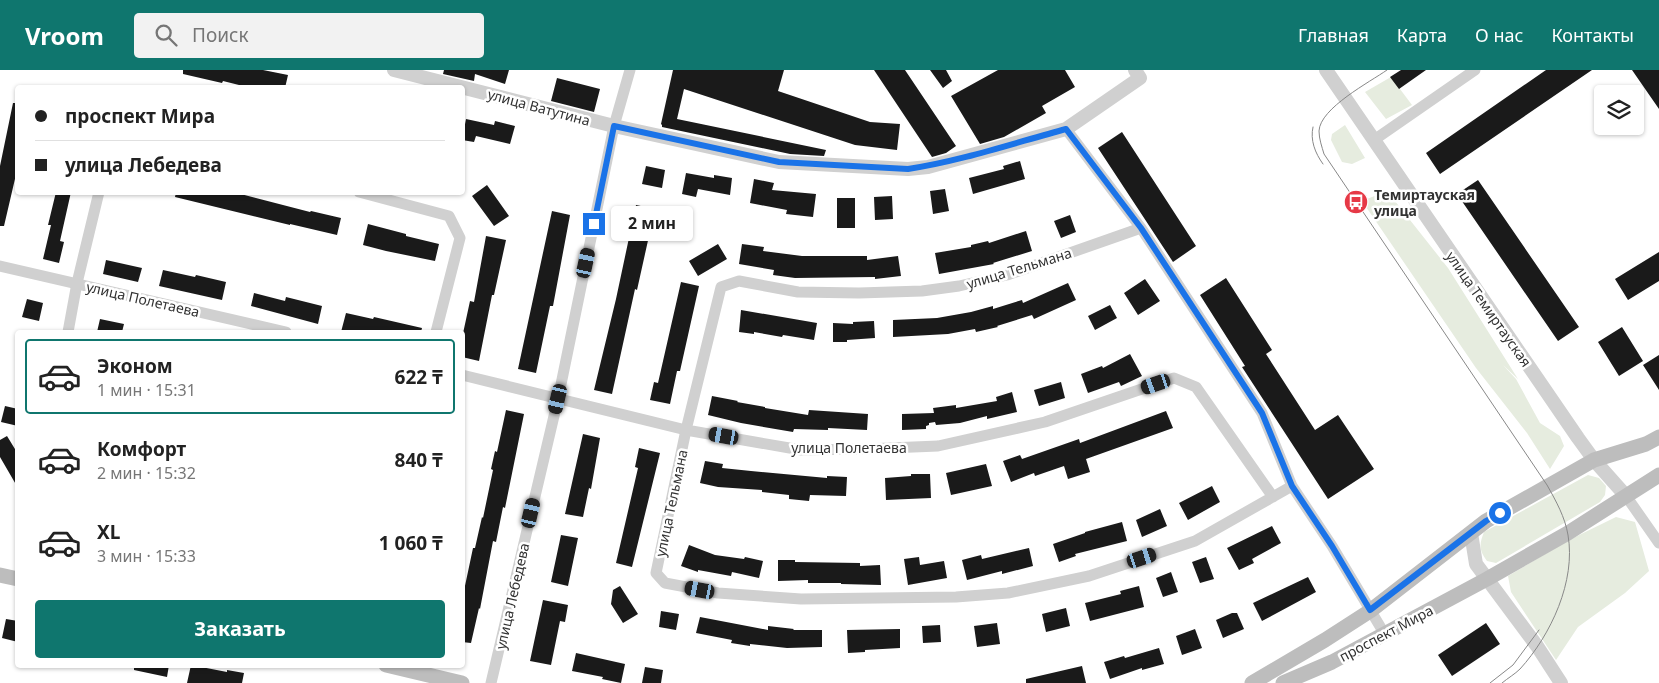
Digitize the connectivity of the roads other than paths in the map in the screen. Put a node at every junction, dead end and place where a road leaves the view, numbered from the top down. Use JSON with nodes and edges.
{"nodes":[{"id":1,"x":394,"y":70,"type":"edge"},
{"id":2,"x":630,"y":70,"type":"edge"},
{"id":3,"x":1326,"y":70,"type":"edge"},
{"id":4,"x":1475,"y":70,"type":"edge"},
{"id":5,"x":1138,"y":74,"type":"edge"},
{"id":6,"x":453,"y":85,"type":"edge"},
{"id":7,"x":465,"y":88,"type":"edge"},
{"id":8,"x":614,"y":126,"type":"junction"},
{"id":9,"x":1066,"y":129,"type":"junction"},
{"id":10,"x":1374,"y":140,"type":"junction"},
{"id":11,"x":97,"y":195,"type":"edge"},
{"id":12,"x":369,"y":195,"type":"edge"},
{"id":13,"x":1141,"y":228,"type":"junction"},
{"id":14,"x":0,"y":266,"type":"edge"},
{"id":15,"x":77,"y":283,"type":"junction"},
{"id":16,"x":68,"y":330,"type":"edge"},
{"id":17,"x":277,"y":330,"type":"edge"},
{"id":18,"x":437,"y":330,"type":"edge"},
{"id":19,"x":465,"y":376,"type":"edge"},
{"id":20,"x":558,"y":399,"type":"junction"},
{"id":21,"x":686,"y":430,"type":"junction"},
{"id":22,"x":1659,"y":437,"type":"edge"},
{"id":23,"x":1594,"y":460,"type":"junction"},
{"id":24,"x":1659,"y":475,"type":"edge"},
{"id":25,"x":1292,"y":486,"type":"junction"},
{"id":26,"x":1626,"y":496,"type":"junction"},
{"id":27,"x":1273,"y":497,"type":"junction"},
{"id":28,"x":1471,"y":533,"type":"junction"},
{"id":29,"x":1659,"y":543,"type":"edge"},
{"id":30,"x":0,"y":575,"type":"edge"},
{"id":31,"x":15,"y":578,"type":"edge"},
{"id":32,"x":1487,"y":579,"type":"junction"},
{"id":33,"x":1370,"y":610,"type":"junction"},
{"id":34,"x":1384,"y":634,"type":"junction"},
{"id":35,"x":399,"y":668,"type":"edge"},
{"id":36,"x":462,"y":683,"type":"edge"},
{"id":37,"x":491,"y":683,"type":"edge"},
{"id":38,"x":1252,"y":683,"type":"edge"},
{"id":39,"x":1283,"y":683,"type":"edge"},
{"id":40,"x":1560,"y":683,"type":"edge"}],
"edges":[{"from":1,"to":6,"type":"street","name":"улица Ватутина"},
{"from":2,"to":8,"type":"street","name":"улица Лебедева"},
{"from":3,"to":10,"type":"street","name":"улица Темиртауская"},
{"from":4,"to":10,"type":"street"},
{"from":5,"to":9,"type":"street","name":"улица Ватутина"},
{"from":7,"to":8,"type":"street","name":"улица Ватутина"},
{"from":8,"to":9,"type":"street","name":"улица Ватутина"},
{"from":8,"to":20,"type":"street","name":"улица Лебедева"},
{"from":9,"to":13,"type":"street"},
{"from":10,"to":23,"type":"street","name":"улица Темиртауская"},
{"from":11,"to":15,"type":"street"},
{"from":12,"to":18,"type":"street"},
{"from":13,"to":21,"type":"street","name":"улица Тельмана"},
{"from":13,"to":25,"type":"street"},
{"from":14,"to":15,"type":"street","name":"улица Полетаева"},
{"from":15,"to":16,"type":"street"},
{"from":15,"to":17,"type":"street","name":"улица Полетаева"},
{"from":19,"to":20,"type":"street","name":"улица Полетаева"},
{"from":20,"to":21,"type":"street","name":"улица Полетаева"},
{"from":20,"to":37,"type":"street","name":"улица Лебедева"},
{"from":21,"to":27,"type":"street","name":"улица Полетаева"},
{"from":21,"to":27,"type":"street","name":"улица Тельмана"},
{"from":22,"to":23,"type":"main road","name":"проспект Мира"},
{"from":23,"to":26,"type":"street","name":"улица Темиртауская"},
{"from":23,"to":28,"type":"main road","name":"проспект Мира"},
{"from":24,"to":26,"type":"main road","name":"проспект Мира"},
{"from":25,"to":27,"type":"street","name":"улица Тельмана"},
{"from":25,"to":33,"type":"street"},
{"from":26,"to":29,"type":"street","name":"улица Темиртауская"},
{"from":26,"to":32,"type":"main road","name":"проспект Мира"},
{"from":28,"to":32,"type":"street"},
{"from":28,"to":33,"type":"main road","name":"проспект Мира"},
{"from":30,"to":31,"type":"main road"},
{"from":32,"to":34,"type":"main road","name":"проспект Мира"},
{"from":32,"to":40,"type":"street"},
{"from":33,"to":34,"type":"street"},
{"from":33,"to":38,"type":"main road","name":"проспект Мира"},
{"from":34,"to":39,"type":"main road","name":"проспект Мира"},
{"from":35,"to":36,"type":"main road"}]}
